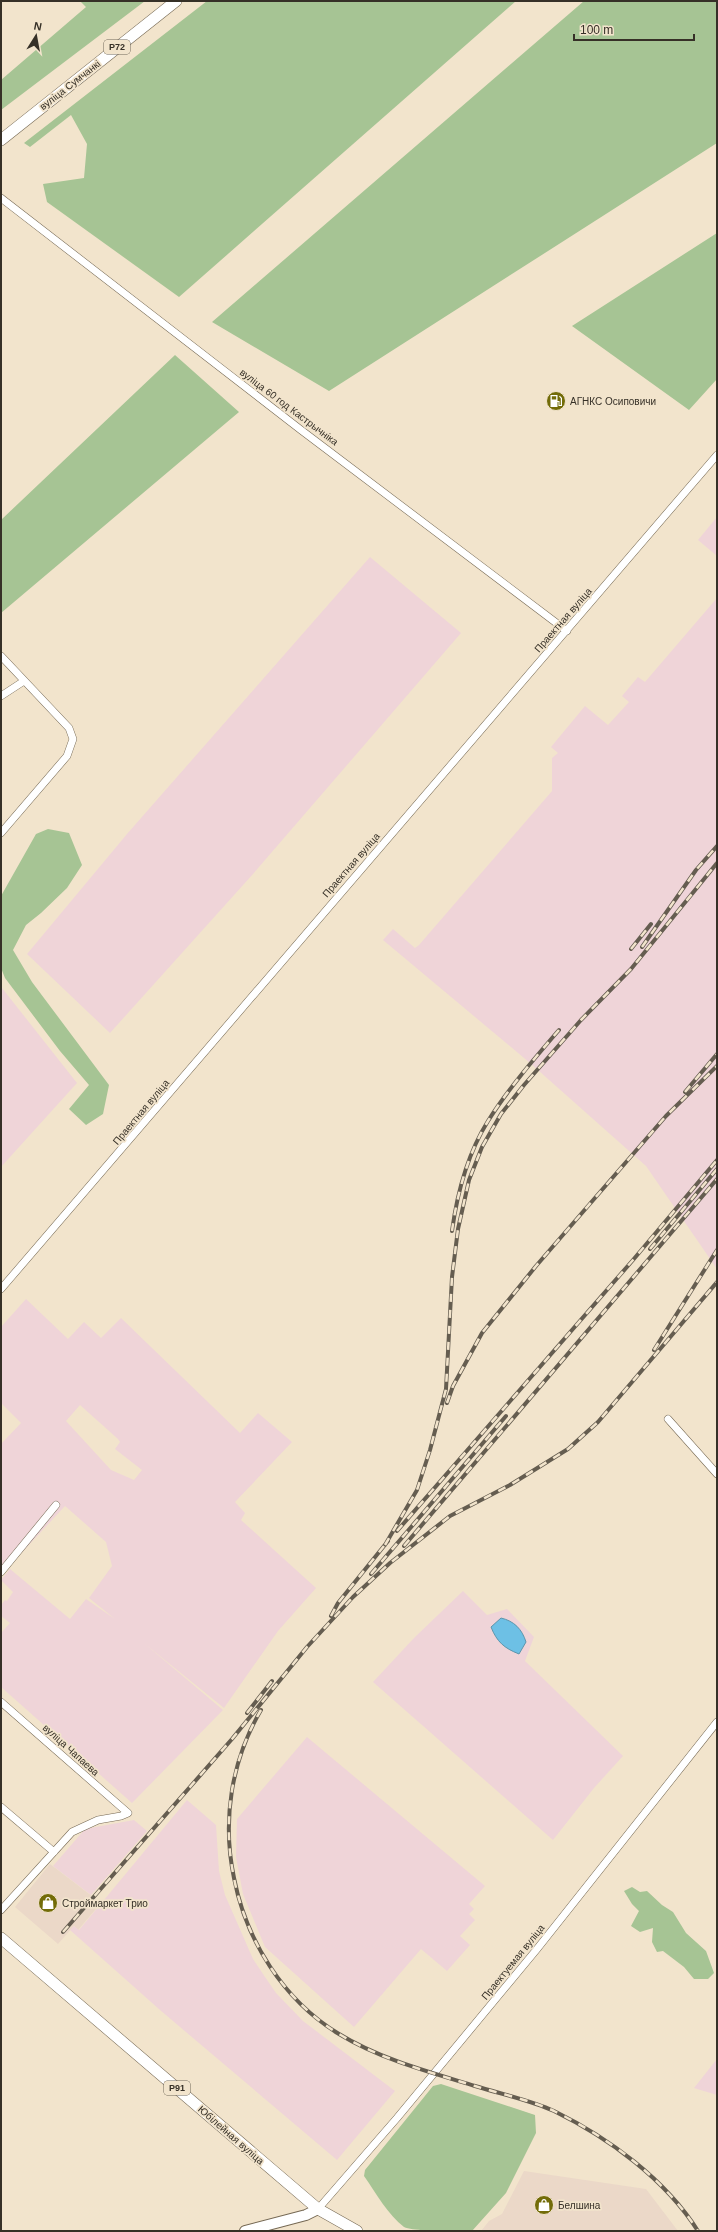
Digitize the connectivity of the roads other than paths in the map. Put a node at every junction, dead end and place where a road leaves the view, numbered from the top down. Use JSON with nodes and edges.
{"nodes":[{"id":1,"x":176,"y":1,"type":"edge"},
{"id":2,"x":1,"y":140,"type":"edge"},
{"id":3,"x":1,"y":198,"type":"edge"},
{"id":4,"x":717,"y":455,"type":"edge"},
{"id":5,"x":567,"y":631,"type":"junction"},
{"id":6,"x":1,"y":656,"type":"edge"},
{"id":7,"x":24,"y":681,"type":"junction"},
{"id":8,"x":1,"y":696,"type":"edge"},
{"id":9,"x":1,"y":833,"type":"edge"},
{"id":10,"x":1,"y":1289,"type":"edge"},
{"id":11,"x":668,"y":1419,"type":"dead end"},
{"id":12,"x":717,"y":1474,"type":"edge"},
{"id":13,"x":56,"y":1505,"type":"dead end"},
{"id":14,"x":1,"y":1572,"type":"edge"},
{"id":15,"x":1,"y":1702,"type":"edge"},
{"id":16,"x":717,"y":1722,"type":"edge"},
{"id":17,"x":1,"y":1807,"type":"edge"},
{"id":18,"x":54,"y":1852,"type":"junction"},
{"id":19,"x":1,"y":1910,"type":"edge"},
{"id":20,"x":1,"y":1938,"type":"edge"},
{"id":21,"x":318,"y":2209,"type":"junction"},
{"id":22,"x":245,"y":2231,"type":"edge"},
{"id":23,"x":357,"y":2231,"type":"edge"}],
"edges":[{"from":1,"to":2,"type":"main road","name":"вуліца Сумчанкі","number":"Р72"},
{"from":3,"to":5,"type":"street","name":"вуліца 60 год Кастрычніка"},
{"from":4,"to":5,"type":"street","name":"Праектная вуліца"},
{"from":5,"to":10,"type":"street","name":"Праектная вуліца"},
{"from":6,"to":7,"type":"street"},
{"from":7,"to":8,"type":"street"},
{"from":7,"to":9,"type":"street"},
{"from":11,"to":12,"type":"street"},
{"from":13,"to":14,"type":"street"},
{"from":15,"to":18,"type":"street","name":"вуліца Чапаева"},
{"from":16,"to":21,"type":"street","name":"Праектуемая вуліца"},
{"from":17,"to":18,"type":"street"},
{"from":18,"to":19,"type":"street"},
{"from":20,"to":21,"type":"main road","name":"Юбілейная вуліца","number":"Р91"},
{"from":21,"to":22,"type":"street"},
{"from":21,"to":23,"type":"main road","name":"Юбілейная вуліца","number":"Р91"}]}
